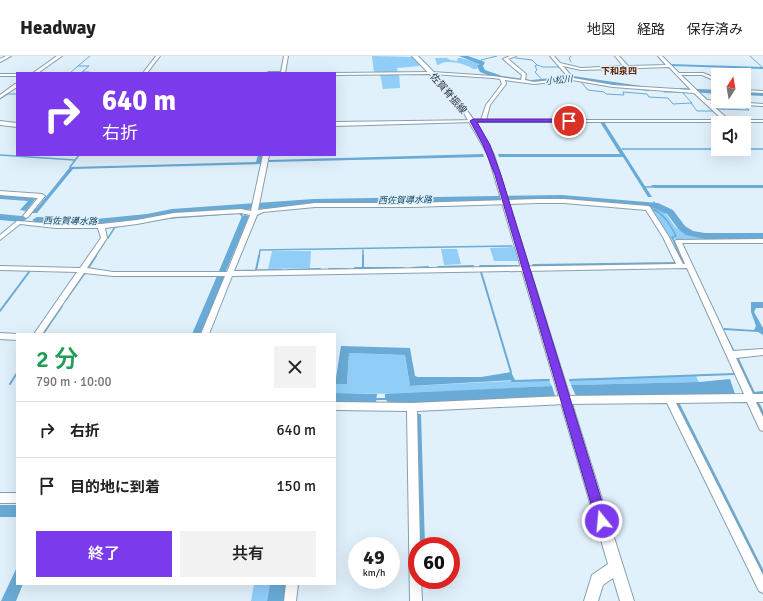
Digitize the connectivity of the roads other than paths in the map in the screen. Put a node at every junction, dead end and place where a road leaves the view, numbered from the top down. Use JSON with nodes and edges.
{"nodes":[{"id":1,"x":9,"y":56,"type":"edge"},
{"id":2,"x":60,"y":56,"type":"edge"},
{"id":3,"x":158,"y":56,"type":"edge"},
{"id":4,"x":286,"y":56,"type":"edge"},
{"id":5,"x":415,"y":56,"type":"edge"},
{"id":6,"x":514,"y":56,"type":"edge"},
{"id":7,"x":552,"y":56,"type":"edge"},
{"id":8,"x":617,"y":56,"type":"edge"},
{"id":9,"x":660,"y":56,"type":"edge"},
{"id":10,"x":0,"y":61,"type":"edge"},
{"id":11,"x":561,"y":64,"type":"junction"},
{"id":12,"x":669,"y":65,"type":"junction"},
{"id":13,"x":626,"y":67,"type":"junction"},
{"id":14,"x":36,"y":72,"type":"edge"},
{"id":15,"x":146,"y":72,"type":"edge"},
{"id":16,"x":283,"y":72,"type":"edge"},
{"id":17,"x":336,"y":74,"type":"edge"},
{"id":18,"x":433,"y":74,"type":"junction"},
{"id":19,"x":680,"y":74,"type":"junction"},
{"id":20,"x":0,"y":75,"type":"edge"},
{"id":21,"x":16,"y":75,"type":"edge"},
{"id":22,"x":571,"y":78,"type":"junction"},
{"id":23,"x":711,"y":78,"type":"edge"},
{"id":24,"x":502,"y":79,"type":"junction"},
{"id":25,"x":524,"y":80,"type":"junction"},
{"id":26,"x":16,"y":86,"type":"edge"},
{"id":27,"x":695,"y":91,"type":"junction"},
{"id":28,"x":751,"y":91,"type":"edge"},
{"id":29,"x":763,"y":92,"type":"edge"},
{"id":30,"x":0,"y":97,"type":"edge"},
{"id":31,"x":707,"y":101,"type":"junction"},
{"id":32,"x":763,"y":105,"type":"edge"},
{"id":33,"x":723,"y":116,"type":"edge"},
{"id":34,"x":711,"y":120,"type":"edge"},
{"id":35,"x":751,"y":120,"type":"edge"},
{"id":36,"x":763,"y":120,"type":"edge"},
{"id":37,"x":473,"y":121,"type":"junction"},
{"id":38,"x":483,"y":121,"type":"junction"},
{"id":39,"x":0,"y":124,"type":"edge"},
{"id":40,"x":336,"y":124,"type":"edge"},
{"id":41,"x":16,"y":125,"type":"edge"},
{"id":42,"x":266,"y":160,"type":"edge"},
{"id":43,"x":0,"y":193,"type":"edge"},
{"id":44,"x":505,"y":199,"type":"junction"},
{"id":45,"x":255,"y":209,"type":"junction"},
{"id":46,"x":26,"y":216,"type":"dead end"},
{"id":47,"x":101,"y":226,"type":"junction"},
{"id":48,"x":0,"y":238,"type":"edge"},
{"id":49,"x":763,"y":241,"type":"edge"},
{"id":50,"x":682,"y":264,"type":"junction"},
{"id":51,"x":0,"y":268,"type":"edge"},
{"id":52,"x":526,"y":268,"type":"junction"},
{"id":53,"x":81,"y":270,"type":"junction"},
{"id":54,"x":224,"y":274,"type":"junction"},
{"id":55,"x":39,"y":333,"type":"edge"},
{"id":56,"x":205,"y":333,"type":"edge"},
{"id":57,"x":0,"y":336,"type":"edge"},
{"id":58,"x":16,"y":337,"type":"edge"},
{"id":59,"x":763,"y":352,"type":"edge"},
{"id":60,"x":730,"y":355,"type":"junction"},
{"id":61,"x":763,"y":398,"type":"edge"},
{"id":62,"x":675,"y":399,"type":"junction"},
{"id":63,"x":749,"y":399,"type":"junction"},
{"id":64,"x":565,"y":400,"type":"junction"},
{"id":65,"x":336,"y":406,"type":"edge"},
{"id":66,"x":417,"y":407,"type":"junction"},
{"id":67,"x":763,"y":427,"type":"edge"},
{"id":68,"x":0,"y":498,"type":"edge"},
{"id":69,"x":16,"y":498,"type":"edge"},
{"id":70,"x":616,"y":567,"type":"junction"},
{"id":71,"x":292,"y":585,"type":"edge"},
{"id":72,"x":763,"y":587,"type":"edge"},
{"id":73,"x":290,"y":601,"type":"edge"},
{"id":74,"x":416,"y":601,"type":"edge"},
{"id":75,"x":591,"y":601,"type":"edge"},
{"id":76,"x":627,"y":601,"type":"edge"}],
"edges":[{"from":1,"to":10,"type":"street"},
{"from":2,"to":14,"type":"street"},
{"from":3,"to":15,"type":"street"},
{"from":4,"to":16,"type":"street"},
{"from":5,"to":18,"type":"main road","name":"佐賀脊振線"},
{"from":6,"to":25,"type":"street"},
{"from":7,"to":11,"type":"street"},
{"from":8,"to":13,"type":"street"},
{"from":9,"to":12,"type":"street"},
{"from":11,"to":13,"type":"street"},
{"from":11,"to":22,"type":"street"},
{"from":12,"to":13,"type":"street"},
{"from":12,"to":19,"type":"street"},
{"from":17,"to":18,"type":"street"},
{"from":18,"to":24,"type":"street"},
{"from":18,"to":37,"type":"main road","name":"佐賀脊振線"},
{"from":19,"to":23,"type":"street"},
{"from":19,"to":27,"type":"street"},
{"from":20,"to":21,"type":"street"},
{"from":22,"to":25,"type":"street"},
{"from":22,"to":27,"type":"street"},
{"from":24,"to":25,"type":"street"},
{"from":24,"to":38,"type":"street"},
{"from":26,"to":30,"type":"street"},
{"from":27,"to":31,"type":"street"},
{"from":28,"to":29,"type":"street"},
{"from":31,"to":32,"type":"street"},
{"from":31,"to":33,"type":"street"},
{"from":34,"to":38,"type":"street"},
{"from":35,"to":36,"type":"street"},
{"from":37,"to":38,"type":"street"},
{"from":37,"to":40,"type":"street"},
{"from":37,"to":44,"type":"main road","name":"佐賀脊振線"},
{"from":39,"to":41,"type":"street"},
{"from":42,"to":45,"type":"street"},
{"from":43,"to":46,"type":"street"},
{"from":44,"to":45,"type":"street"},
{"from":44,"to":50,"type":"street"},
{"from":44,"to":52,"type":"main road","name":"佐賀脊振線"},
{"from":45,"to":47,"type":"street"},
{"from":45,"to":54,"type":"street"},
{"from":47,"to":48,"type":"street"},
{"from":47,"to":53,"type":"street"},
{"from":49,"to":50,"type":"street"},
{"from":50,"to":52,"type":"street"},
{"from":50,"to":60,"type":"street"},
{"from":51,"to":53,"type":"street"},
{"from":52,"to":54,"type":"street"},
{"from":52,"to":64,"type":"main road","name":"佐賀脊振線"},
{"from":53,"to":54,"type":"street"},
{"from":53,"to":55,"type":"street"},
{"from":54,"to":56,"type":"street"},
{"from":57,"to":58,"type":"street"},
{"from":59,"to":60,"type":"street"},
{"from":60,"to":63,"type":"street"},
{"from":61,"to":63,"type":"street"},
{"from":62,"to":63,"type":"street"},
{"from":62,"to":64,"type":"street"},
{"from":62,"to":72,"type":"street"},
{"from":63,"to":67,"type":"street"},
{"from":64,"to":66,"type":"street"},
{"from":64,"to":70,"type":"main road","name":"佐賀脊振線"},
{"from":65,"to":66,"type":"street"},
{"from":66,"to":74,"type":"street"},
{"from":68,"to":69,"type":"street"},
{"from":70,"to":75,"type":"main road"},
{"from":70,"to":76,"type":"main road","name":"佐賀脊振線"},
{"from":71,"to":73,"type":"street"}]}
